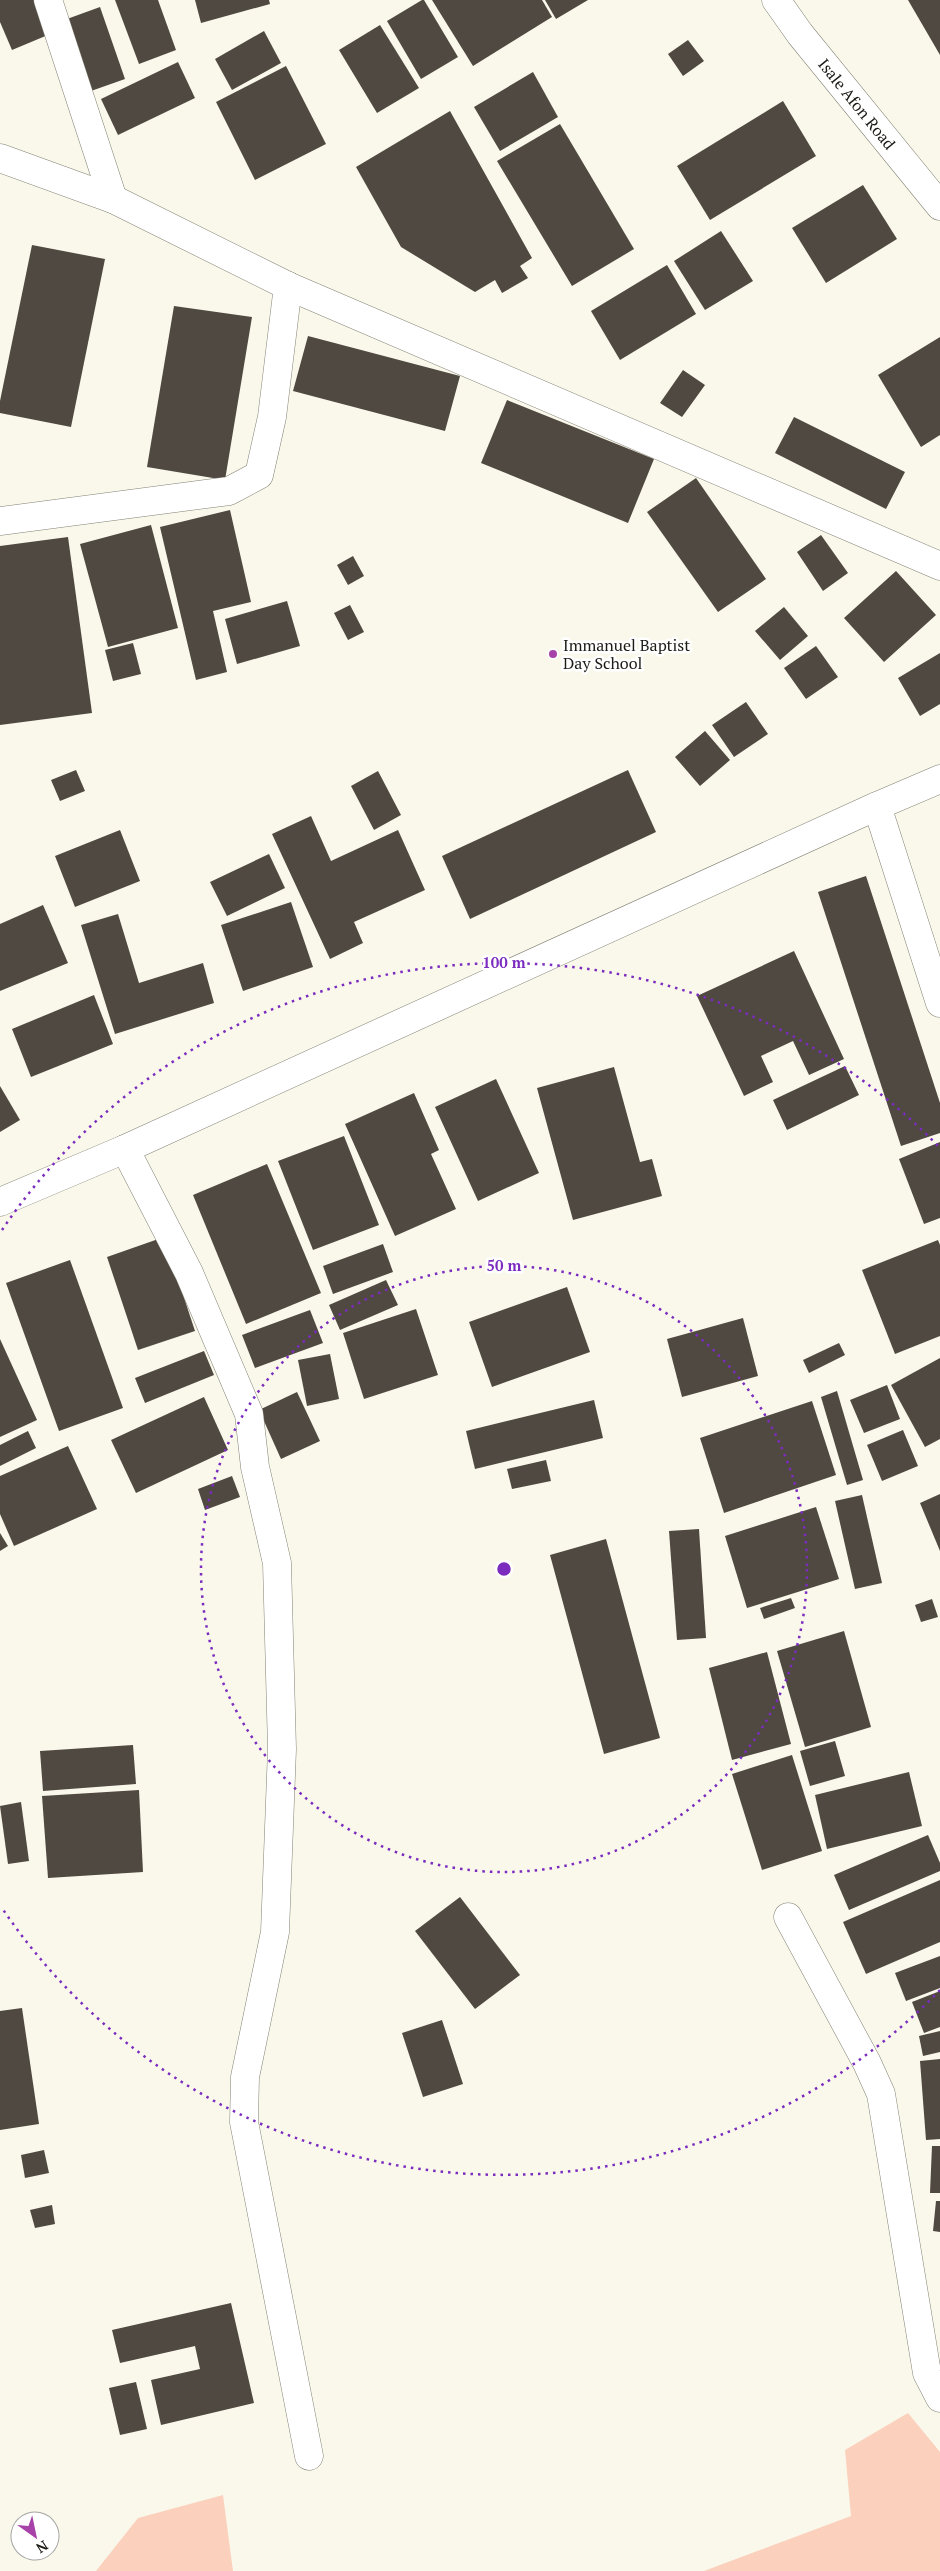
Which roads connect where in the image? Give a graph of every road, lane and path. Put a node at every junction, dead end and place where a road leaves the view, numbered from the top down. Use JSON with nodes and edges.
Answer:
{"nodes":[{"id":1,"x":48,"y":0,"type":"edge"},
{"id":2,"x":776,"y":0,"type":"edge"},
{"id":3,"x":0,"y":158,"type":"edge"},
{"id":4,"x":113,"y":199,"type":"junction"},
{"id":5,"x":940,"y":206,"type":"edge"},
{"id":6,"x":288,"y":286,"type":"junction"},
{"id":7,"x":0,"y":521,"type":"edge"},
{"id":8,"x":940,"y":566,"type":"edge"},
{"id":9,"x":940,"y":779,"type":"edge"},
{"id":10,"x":877,"y":806,"type":"junction"},
{"id":11,"x":940,"y":1003,"type":"edge"},
{"id":12,"x":125,"y":1149,"type":"junction"},
{"id":13,"x":0,"y":1202,"type":"edge"},
{"id":14,"x":788,"y":1917,"type":"dead end"},
{"id":15,"x":940,"y":2398,"type":"edge"},
{"id":16,"x":309,"y":2456,"type":"dead end"}],
"edges":[{"from":1,"to":4,"type":"street"},
{"from":2,"to":5,"type":"street","name":"Isale Afon Road"},
{"from":3,"to":4,"type":"street"},
{"from":4,"to":6,"type":"street"},
{"from":6,"to":7,"type":"street"},
{"from":6,"to":8,"type":"street"},
{"from":9,"to":10,"type":"street"},
{"from":10,"to":11,"type":"street"},
{"from":10,"to":12,"type":"street"},
{"from":12,"to":13,"type":"street"},
{"from":12,"to":16,"type":"street"},
{"from":14,"to":15,"type":"street"}]}
